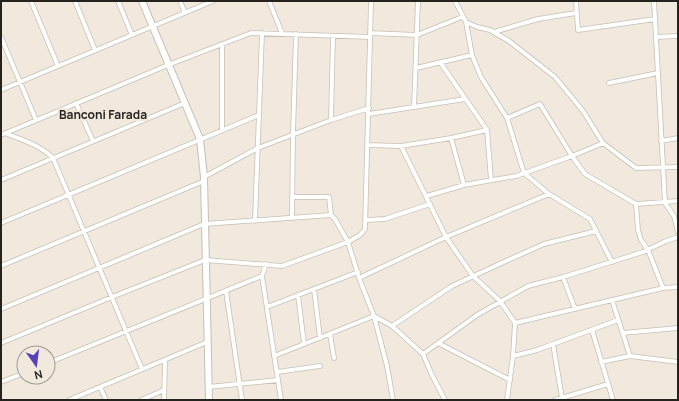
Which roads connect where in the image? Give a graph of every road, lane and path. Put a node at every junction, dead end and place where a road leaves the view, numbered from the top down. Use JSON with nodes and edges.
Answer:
{"nodes":[{"id":1,"x":31,"y":1,"type":"edge"},
{"id":2,"x":75,"y":1,"type":"edge"},
{"id":3,"x":118,"y":1,"type":"edge"},
{"id":4,"x":142,"y":1,"type":"edge"},
{"id":5,"x":180,"y":1,"type":"edge"},
{"id":6,"x":213,"y":1,"type":"edge"},
{"id":7,"x":269,"y":1,"type":"edge"},
{"id":8,"x":371,"y":1,"type":"edge"},
{"id":9,"x":418,"y":1,"type":"edge"},
{"id":10,"x":455,"y":1,"type":"edge"},
{"id":11,"x":576,"y":1,"type":"edge"},
{"id":12,"x":654,"y":1,"type":"edge"},
{"id":13,"x":185,"y":13,"type":"junction"},
{"id":14,"x":576,"y":13,"type":"junction"},
{"id":15,"x":462,"y":17,"type":"junction"},
{"id":16,"x":655,"y":19,"type":"junction"},
{"id":17,"x":466,"y":22,"type":"junction"},
{"id":18,"x":152,"y":26,"type":"junction"},
{"id":19,"x":262,"y":32,"type":"junction"},
{"id":20,"x":494,"y":32,"type":"junction"},
{"id":21,"x":282,"y":34,"type":"junction"},
{"id":22,"x":296,"y":34,"type":"junction"},
{"id":23,"x":132,"y":35,"type":"junction"},
{"id":24,"x":370,"y":35,"type":"junction"},
{"id":25,"x":417,"y":35,"type":"junction"},
{"id":26,"x":333,"y":36,"type":"junction"},
{"id":27,"x":678,"y":36,"type":"edge"},
{"id":28,"x":1,"y":37,"type":"edge"},
{"id":29,"x":656,"y":38,"type":"junction"},
{"id":30,"x":222,"y":44,"type":"junction"},
{"id":31,"x":96,"y":50,"type":"junction"},
{"id":32,"x":472,"y":55,"type":"junction"},
{"id":33,"x":440,"y":62,"type":"junction"},
{"id":34,"x":168,"y":65,"type":"junction"},
{"id":35,"x":58,"y":66,"type":"junction"},
{"id":36,"x":416,"y":68,"type":"junction"},
{"id":37,"x":658,"y":73,"type":"junction"},
{"id":38,"x":20,"y":82,"type":"junction"},
{"id":39,"x":609,"y":83,"type":"dead end"},
{"id":40,"x":1,"y":90,"type":"edge"},
{"id":41,"x":465,"y":98,"type":"junction"},
{"id":42,"x":76,"y":103,"type":"junction"},
{"id":43,"x":184,"y":103,"type":"junction"},
{"id":44,"x":414,"y":106,"type":"junction"},
{"id":45,"x":369,"y":108,"type":"junction"},
{"id":46,"x":369,"y":114,"type":"junction"},
{"id":47,"x":259,"y":115,"type":"junction"},
{"id":48,"x":507,"y":118,"type":"junction"},
{"id":49,"x":36,"y":120,"type":"junction"},
{"id":50,"x":331,"y":120,"type":"junction"},
{"id":51,"x":222,"y":130,"type":"junction"},
{"id":52,"x":487,"y":130,"type":"junction"},
{"id":53,"x":3,"y":134,"type":"edge"},
{"id":54,"x":292,"y":134,"type":"junction"},
{"id":55,"x":451,"y":138,"type":"junction"},
{"id":56,"x":678,"y":138,"type":"edge"},
{"id":57,"x":200,"y":140,"type":"junction"},
{"id":58,"x":93,"y":141,"type":"junction"},
{"id":59,"x":661,"y":141,"type":"junction"},
{"id":60,"x":603,"y":143,"type":"junction"},
{"id":61,"x":368,"y":145,"type":"junction"},
{"id":62,"x":400,"y":146,"type":"junction"},
{"id":63,"x":258,"y":148,"type":"junction"},
{"id":64,"x":572,"y":156,"type":"junction"},
{"id":65,"x":53,"y":158,"type":"junction"},
{"id":66,"x":678,"y":167,"type":"edge"},
{"id":67,"x":662,"y":168,"type":"junction"},
{"id":68,"x":524,"y":173,"type":"junction"},
{"id":69,"x":204,"y":179,"type":"junction"},
{"id":70,"x":1,"y":180,"type":"edge"},
{"id":71,"x":491,"y":180,"type":"junction"},
{"id":72,"x":464,"y":185,"type":"junction"},
{"id":73,"x":549,"y":194,"type":"junction"},
{"id":74,"x":68,"y":195,"type":"junction"},
{"id":75,"x":427,"y":196,"type":"junction"},
{"id":76,"x":292,"y":197,"type":"junction"},
{"id":77,"x":678,"y":201,"type":"edge"},
{"id":78,"x":665,"y":203,"type":"junction"},
{"id":79,"x":430,"y":204,"type":"junction"},
{"id":80,"x":636,"y":204,"type":"junction"},
{"id":81,"x":331,"y":215,"type":"junction"},
{"id":82,"x":292,"y":218,"type":"junction"},
{"id":83,"x":255,"y":220,"type":"junction"},
{"id":84,"x":366,"y":220,"type":"junction"},
{"id":85,"x":1,"y":223,"type":"edge"},
{"id":86,"x":204,"y":224,"type":"junction"},
{"id":87,"x":596,"y":230,"type":"junction"},
{"id":88,"x":84,"y":231,"type":"junction"},
{"id":89,"x":678,"y":232,"type":"edge"},
{"id":90,"x":446,"y":237,"type":"junction"},
{"id":91,"x":678,"y":237,"type":"edge"},
{"id":92,"x":348,"y":242,"type":"junction"},
{"id":93,"x":648,"y":250,"type":"junction"},
{"id":94,"x":205,"y":260,"type":"junction"},
{"id":95,"x":612,"y":262,"type":"junction"},
{"id":96,"x":266,"y":264,"type":"junction"},
{"id":97,"x":1,"y":266,"type":"edge"},
{"id":98,"x":99,"y":268,"type":"junction"},
{"id":99,"x":358,"y":272,"type":"junction"},
{"id":100,"x":262,"y":276,"type":"junction"},
{"id":101,"x":473,"y":276,"type":"junction"},
{"id":102,"x":563,"y":277,"type":"junction"},
{"id":103,"x":360,"y":278,"type":"junction"},
{"id":104,"x":678,"y":287,"type":"edge"},
{"id":105,"x":663,"y":288,"type":"junction"},
{"id":106,"x":314,"y":289,"type":"junction"},
{"id":107,"x":226,"y":291,"type":"junction"},
{"id":108,"x":298,"y":295,"type":"junction"},
{"id":109,"x":112,"y":296,"type":"junction"},
{"id":110,"x":206,"y":299,"type":"junction"},
{"id":111,"x":612,"y":300,"type":"junction"},
{"id":112,"x":500,"y":301,"type":"junction"},
{"id":113,"x":267,"y":307,"type":"junction"},
{"id":114,"x":1,"y":309,"type":"edge"},
{"id":115,"x":575,"y":309,"type":"junction"},
{"id":116,"x":374,"y":316,"type":"junction"},
{"id":117,"x":618,"y":320,"type":"junction"},
{"id":118,"x":515,"y":323,"type":"junction"},
{"id":119,"x":392,"y":326,"type":"junction"},
{"id":120,"x":678,"y":328,"type":"edge"},
{"id":121,"x":592,"y":330,"type":"junction"},
{"id":122,"x":126,"y":331,"type":"junction"},
{"id":123,"x":622,"y":333,"type":"junction"},
{"id":124,"x":330,"y":334,"type":"junction"},
{"id":125,"x":320,"y":338,"type":"junction"},
{"id":126,"x":207,"y":342,"type":"junction"},
{"id":127,"x":1,"y":343,"type":"edge"},
{"id":128,"x":438,"y":343,"type":"junction"},
{"id":129,"x":304,"y":344,"type":"junction"},
{"id":130,"x":553,"y":344,"type":"junction"},
{"id":131,"x":423,"y":354,"type":"junction"},
{"id":132,"x":274,"y":356,"type":"junction"},
{"id":133,"x":513,"y":356,"type":"junction"},
{"id":134,"x":630,"y":356,"type":"junction"},
{"id":135,"x":334,"y":358,"type":"dead end"},
{"id":136,"x":56,"y":360,"type":"edge"},
{"id":137,"x":164,"y":360,"type":"junction"},
{"id":138,"x":601,"y":362,"type":"junction"},
{"id":139,"x":678,"y":362,"type":"edge"},
{"id":140,"x":320,"y":366,"type":"dead end"},
{"id":141,"x":142,"y":369,"type":"junction"},
{"id":142,"x":277,"y":372,"type":"junction"},
{"id":143,"x":16,"y":376,"type":"edge"},
{"id":144,"x":278,"y":380,"type":"junction"},
{"id":145,"x":510,"y":380,"type":"junction"},
{"id":146,"x":1,"y":382,"type":"edge"},
{"id":147,"x":608,"y":384,"type":"junction"},
{"id":148,"x":239,"y":385,"type":"junction"},
{"id":149,"x":100,"y":387,"type":"junction"},
{"id":150,"x":208,"y":388,"type":"junction"},
{"id":151,"x":164,"y":390,"type":"junction"},
{"id":152,"x":562,"y":398,"type":"junction"},
{"id":153,"x":68,"y":400,"type":"edge"},
{"id":154,"x":106,"y":400,"type":"edge"},
{"id":155,"x":141,"y":400,"type":"edge"},
{"id":156,"x":164,"y":400,"type":"edge"},
{"id":157,"x":209,"y":400,"type":"edge"},
{"id":158,"x":242,"y":400,"type":"edge"},
{"id":159,"x":281,"y":400,"type":"edge"},
{"id":160,"x":393,"y":400,"type":"edge"},
{"id":161,"x":444,"y":400,"type":"edge"},
{"id":162,"x":507,"y":400,"type":"edge"},
{"id":163,"x":556,"y":400,"type":"edge"},
{"id":164,"x":613,"y":400,"type":"edge"}],
"edges":[{"from":1,"to":35,"type":"street"},
{"from":2,"to":31,"type":"street"},
{"from":3,"to":23,"type":"street"},
{"from":4,"to":18,"type":"main road"},
{"from":5,"to":13,"type":"street"},
{"from":6,"to":13,"type":"street"},
{"from":7,"to":21,"type":"street"},
{"from":8,"to":24,"type":"street"},
{"from":9,"to":25,"type":"street"},
{"from":10,"to":15,"type":"street"},
{"from":11,"to":14,"type":"street"},
{"from":12,"to":16,"type":"street"},
{"from":13,"to":18,"type":"street"},
{"from":14,"to":16,"type":"street"},
{"from":14,"to":20,"type":"street"},
{"from":15,"to":17,"type":"street"},
{"from":15,"to":25,"type":"street"},
{"from":16,"to":29,"type":"street"},
{"from":17,"to":20,"type":"street"},
{"from":17,"to":32,"type":"street"},
{"from":18,"to":23,"type":"street"},
{"from":18,"to":34,"type":"main road"},
{"from":19,"to":21,"type":"street"},
{"from":19,"to":30,"type":"street"},
{"from":19,"to":47,"type":"street"},
{"from":20,"to":60,"type":"street"},
{"from":21,"to":22,"type":"street"},
{"from":22,"to":26,"type":"street"},
{"from":22,"to":54,"type":"street"},
{"from":23,"to":31,"type":"street"},
{"from":24,"to":25,"type":"street"},
{"from":24,"to":26,"type":"street"},
{"from":24,"to":45,"type":"street"},
{"from":25,"to":36,"type":"street"},
{"from":26,"to":50,"type":"street"},
{"from":27,"to":29,"type":"street"},
{"from":28,"to":38,"type":"street"},
{"from":29,"to":37,"type":"street"},
{"from":30,"to":34,"type":"street"},
{"from":30,"to":51,"type":"street"},
{"from":31,"to":35,"type":"street"},
{"from":32,"to":33,"type":"street"},
{"from":32,"to":48,"type":"street"},
{"from":33,"to":36,"type":"street"},
{"from":33,"to":41,"type":"street"},
{"from":34,"to":42,"type":"street"},
{"from":34,"to":43,"type":"main road"},
{"from":35,"to":38,"type":"street"},
{"from":36,"to":44,"type":"street"},
{"from":37,"to":39,"type":"street"},
{"from":37,"to":59,"type":"street"},
{"from":38,"to":40,"type":"street"},
{"from":38,"to":49,"type":"street"},
{"from":41,"to":44,"type":"street"},
{"from":41,"to":52,"type":"street"},
{"from":42,"to":49,"type":"street"},
{"from":42,"to":58,"type":"street"},
{"from":43,"to":57,"type":"main road"},
{"from":43,"to":58,"type":"street"},
{"from":44,"to":46,"type":"street"},
{"from":45,"to":46,"type":"street"},
{"from":45,"to":50,"type":"street"},
{"from":46,"to":61,"type":"street"},
{"from":47,"to":51,"type":"street"},
{"from":47,"to":63,"type":"street"},
{"from":48,"to":64,"type":"street"},
{"from":48,"to":68,"type":"street"},
{"from":49,"to":53,"type":"street"},
{"from":50,"to":54,"type":"street"},
{"from":51,"to":57,"type":"street"},
{"from":52,"to":55,"type":"street"},
{"from":52,"to":71,"type":"street"},
{"from":53,"to":65,"type":"street"},
{"from":54,"to":63,"type":"street"},
{"from":54,"to":76,"type":"street"},
{"from":55,"to":62,"type":"street"},
{"from":55,"to":72,"type":"street"},
{"from":56,"to":59,"type":"street"},
{"from":57,"to":69,"type":"main road"},
{"from":57,"to":74,"type":"street"},
{"from":58,"to":65,"type":"street"},
{"from":59,"to":67,"type":"street"},
{"from":60,"to":64,"type":"street"},
{"from":60,"to":67,"type":"street"},
{"from":61,"to":62,"type":"street"},
{"from":61,"to":84,"type":"street"},
{"from":62,"to":75,"type":"street"},
{"from":63,"to":69,"type":"street"},
{"from":63,"to":83,"type":"street"},
{"from":64,"to":68,"type":"street"},
{"from":64,"to":80,"type":"street"},
{"from":65,"to":70,"type":"street"},
{"from":65,"to":74,"type":"street"},
{"from":66,"to":67,"type":"street"},
{"from":67,"to":78,"type":"street"},
{"from":68,"to":71,"type":"street"},
{"from":68,"to":73,"type":"street"},
{"from":69,"to":86,"type":"main road"},
{"from":69,"to":88,"type":"street"},
{"from":71,"to":72,"type":"street"},
{"from":72,"to":75,"type":"street"},
{"from":73,"to":87,"type":"street"},
{"from":73,"to":90,"type":"street"},
{"from":74,"to":85,"type":"street"},
{"from":74,"to":88,"type":"street"},
{"from":75,"to":79,"type":"street"},
{"from":76,"to":81,"type":"street"},
{"from":76,"to":82,"type":"street"},
{"from":77,"to":78,"type":"street"},
{"from":78,"to":80,"type":"street"},
{"from":78,"to":89,"type":"street"},
{"from":79,"to":84,"type":"street"},
{"from":79,"to":90,"type":"street"},
{"from":80,"to":93,"type":"street"},
{"from":81,"to":82,"type":"street"},
{"from":81,"to":92,"type":"street"},
{"from":82,"to":83,"type":"street"},
{"from":83,"to":86,"type":"street"},
{"from":84,"to":92,"type":"street"},
{"from":86,"to":94,"type":"main road"},
{"from":86,"to":98,"type":"street"},
{"from":87,"to":95,"type":"street"},
{"from":87,"to":101,"type":"street"},
{"from":88,"to":97,"type":"street"},
{"from":88,"to":98,"type":"street"},
{"from":90,"to":101,"type":"street"},
{"from":90,"to":103,"type":"street"},
{"from":91,"to":93,"type":"street"},
{"from":92,"to":96,"type":"street"},
{"from":92,"to":99,"type":"street"},
{"from":93,"to":95,"type":"street"},
{"from":93,"to":105,"type":"street"},
{"from":94,"to":96,"type":"street"},
{"from":94,"to":109,"type":"street"},
{"from":94,"to":110,"type":"main road"},
{"from":95,"to":102,"type":"street"},
{"from":96,"to":100,"type":"street"},
{"from":98,"to":109,"type":"street"},
{"from":98,"to":114,"type":"street"},
{"from":99,"to":103,"type":"street"},
{"from":99,"to":106,"type":"street"},
{"from":100,"to":107,"type":"street"},
{"from":100,"to":113,"type":"street"},
{"from":101,"to":112,"type":"street"},
{"from":101,"to":119,"type":"street"},
{"from":102,"to":112,"type":"street"},
{"from":102,"to":115,"type":"street"},
{"from":103,"to":116,"type":"street"},
{"from":104,"to":105,"type":"street"},
{"from":105,"to":111,"type":"street"},
{"from":106,"to":108,"type":"street"},
{"from":106,"to":125,"type":"street"},
{"from":107,"to":110,"type":"street"},
{"from":107,"to":148,"type":"street"},
{"from":108,"to":113,"type":"street"},
{"from":108,"to":129,"type":"street"},
{"from":109,"to":122,"type":"street"},
{"from":109,"to":127,"type":"street"},
{"from":110,"to":122,"type":"street"},
{"from":110,"to":126,"type":"main road"},
{"from":111,"to":115,"type":"street"},
{"from":111,"to":117,"type":"street"},
{"from":112,"to":118,"type":"street"},
{"from":112,"to":128,"type":"street"},
{"from":113,"to":132,"type":"street"},
{"from":115,"to":118,"type":"street"},
{"from":116,"to":119,"type":"street"},
{"from":116,"to":124,"type":"street"},
{"from":116,"to":160,"type":"street"},
{"from":117,"to":121,"type":"street"},
{"from":117,"to":123,"type":"street"},
{"from":118,"to":133,"type":"street"},
{"from":119,"to":131,"type":"street"},
{"from":120,"to":123,"type":"street"},
{"from":121,"to":130,"type":"street"},
{"from":121,"to":138,"type":"street"},
{"from":122,"to":136,"type":"street"},
{"from":122,"to":141,"type":"street"},
{"from":123,"to":134,"type":"street"},
{"from":124,"to":125,"type":"street"},
{"from":124,"to":135,"type":"street"},
{"from":125,"to":129,"type":"street"},
{"from":126,"to":137,"type":"street"},
{"from":126,"to":150,"type":"main road"},
{"from":128,"to":131,"type":"street"},
{"from":128,"to":145,"type":"street"},
{"from":129,"to":132,"type":"street"},
{"from":130,"to":133,"type":"street"},
{"from":130,"to":152,"type":"street"},
{"from":131,"to":161,"type":"street"},
{"from":132,"to":142,"type":"street"},
{"from":133,"to":145,"type":"street"},
{"from":134,"to":138,"type":"street"},
{"from":134,"to":139,"type":"street"},
{"from":137,"to":141,"type":"street"},
{"from":137,"to":151,"type":"street"},
{"from":138,"to":147,"type":"street"},
{"from":140,"to":142,"type":"street"},
{"from":141,"to":149,"type":"street"},
{"from":142,"to":144,"type":"street"},
{"from":143,"to":146,"type":"street"},
{"from":144,"to":148,"type":"street"},
{"from":144,"to":159,"type":"street"},
{"from":145,"to":162,"type":"street"},
{"from":147,"to":152,"type":"street"},
{"from":147,"to":164,"type":"street"},
{"from":148,"to":150,"type":"street"},
{"from":148,"to":158,"type":"street"},
{"from":149,"to":153,"type":"street"},
{"from":149,"to":154,"type":"street"},
{"from":150,"to":157,"type":"main road"},
{"from":151,"to":155,"type":"street"},
{"from":151,"to":156,"type":"street"},
{"from":152,"to":163,"type":"street"}]}
